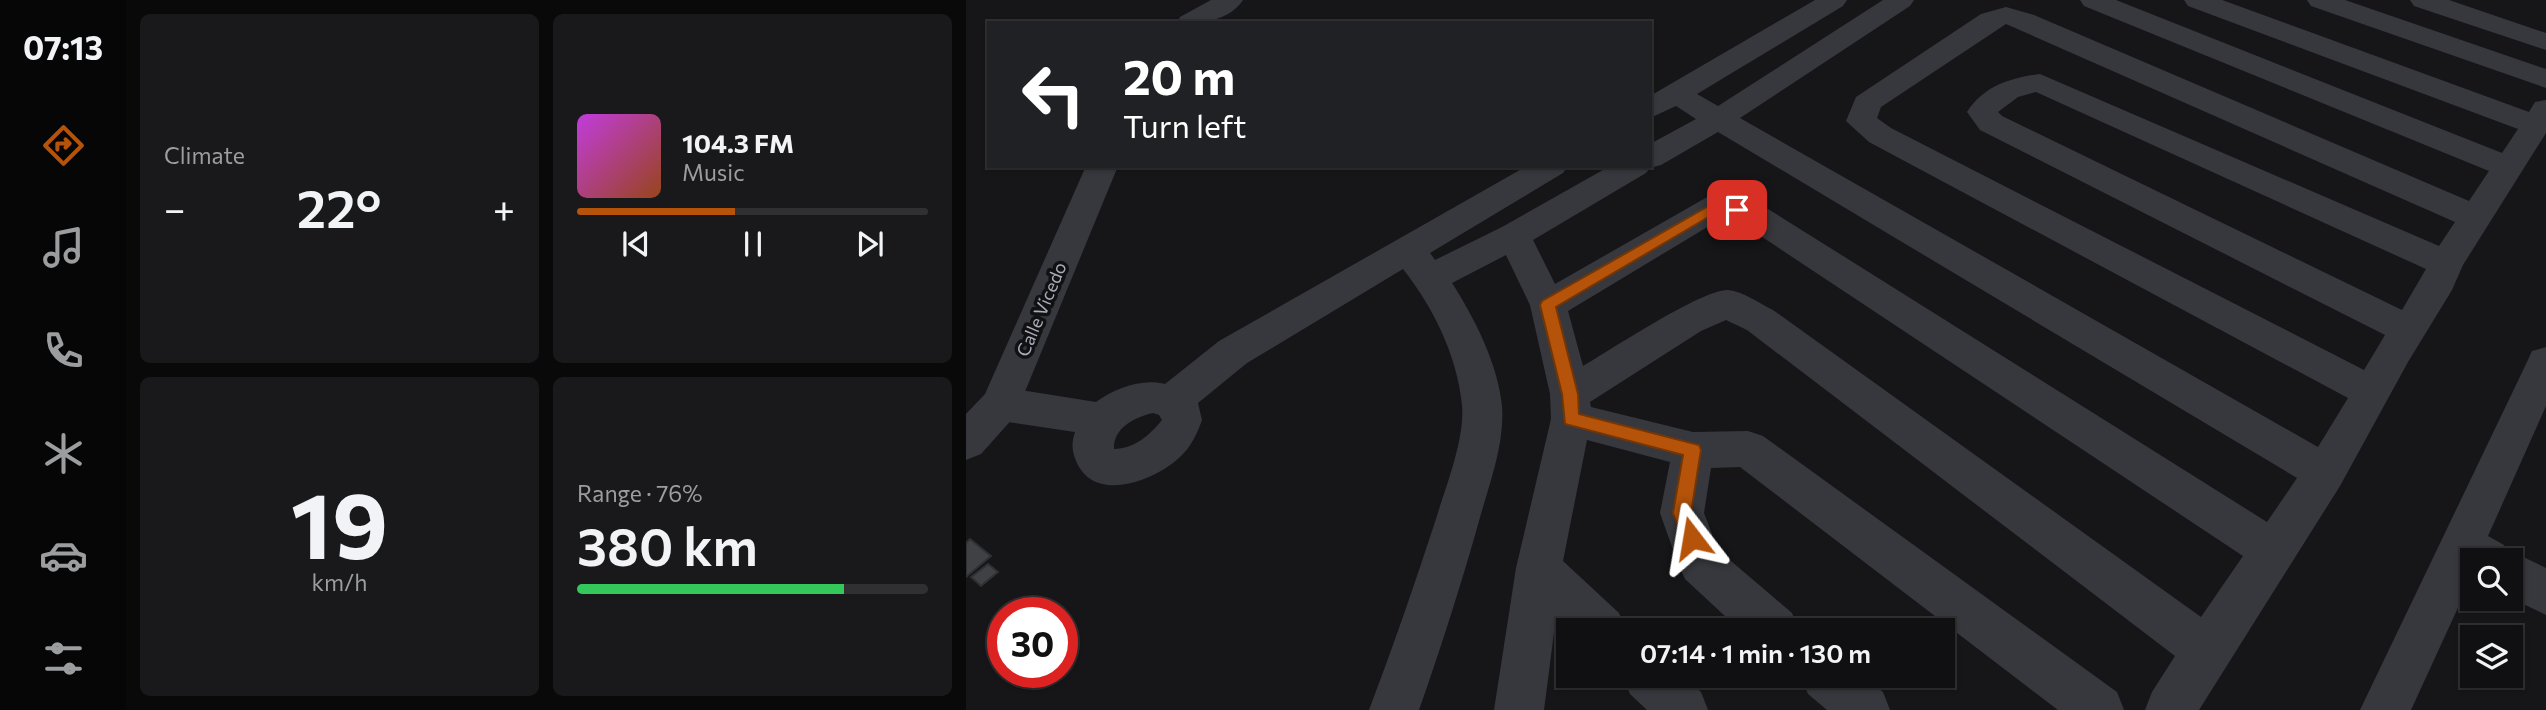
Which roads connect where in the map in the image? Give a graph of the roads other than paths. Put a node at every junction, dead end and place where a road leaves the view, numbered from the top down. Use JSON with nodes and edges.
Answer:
{"nodes":[{"id":1,"x":1230,"y":0,"type":"edge"},
{"id":2,"x":1834,"y":0,"type":"edge"},
{"id":3,"x":1902,"y":0,"type":"edge"},
{"id":4,"x":2093,"y":0,"type":"edge"},
{"id":5,"x":2197,"y":0,"type":"edge"},
{"id":6,"x":2320,"y":0,"type":"edge"},
{"id":7,"x":2423,"y":0,"type":"edge"},
{"id":8,"x":1193,"y":21,"type":"edge"},
{"id":9,"x":2546,"y":42,"type":"edge"},
{"id":10,"x":2546,"y":79,"type":"edge"},
{"id":11,"x":1663,"y":101,"type":"edge"},
{"id":12,"x":2542,"y":117,"type":"edge"},
{"id":13,"x":1718,"y":119,"type":"junction"},
{"id":14,"x":1652,"y":157,"type":"edge"},
{"id":15,"x":2508,"y":167,"type":"junction"},
{"id":16,"x":1101,"y":168,"type":"edge"},
{"id":17,"x":1549,"y":168,"type":"edge"},
{"id":18,"x":1632,"y":168,"type":"edge"},
{"id":19,"x":2475,"y":217,"type":"junction"},
{"id":20,"x":1514,"y":236,"type":"junction"},
{"id":21,"x":2446,"y":264,"type":"junction"},
{"id":22,"x":1419,"y":265,"type":"junction"},
{"id":23,"x":1548,"y":305,"type":"junction"},
{"id":24,"x":2409,"y":330,"type":"junction"},
{"id":25,"x":2546,"y":362,"type":"edge"},
{"id":26,"x":2373,"y":393,"type":"junction"},
{"id":27,"x":1171,"y":402,"type":"junction"},
{"id":28,"x":1001,"y":404,"type":"junction"},
{"id":29,"x":1571,"y":406,"type":"junction"},
{"id":30,"x":1104,"y":420,"type":"junction"},
{"id":31,"x":966,"y":442,"type":"edge"},
{"id":32,"x":1693,"y":450,"type":"junction"},
{"id":33,"x":2325,"y":473,"type":"junction"},
{"id":34,"x":2476,"y":548,"type":"edge"},
{"id":35,"x":2272,"y":550,"type":"junction"},
{"id":36,"x":1539,"y":568,"type":"junction"},
{"id":37,"x":2460,"y":577,"type":"edge"},
{"id":38,"x":2523,"y":580,"type":"edge"},
{"id":39,"x":2546,"y":593,"type":"edge"},
{"id":40,"x":1590,"y":618,"type":"edge"},
{"id":41,"x":1762,"y":618,"type":"edge"},
{"id":42,"x":2206,"y":650,"type":"junction"},
{"id":43,"x":1660,"y":688,"type":"edge"},
{"id":44,"x":1840,"y":688,"type":"edge"},
{"id":45,"x":1394,"y":710,"type":"edge"},
{"id":46,"x":1519,"y":710,"type":"edge"},
{"id":47,"x":1683,"y":710,"type":"edge"},
{"id":48,"x":1865,"y":710,"type":"edge"},
{"id":49,"x":2099,"y":710,"type":"edge"},
{"id":50,"x":2170,"y":710,"type":"edge"},
{"id":51,"x":2385,"y":710,"type":"edge"}],
"edges":[{"from":1,"to":8,"type":"street"},
{"from":2,"to":11,"type":"street"},
{"from":3,"to":13,"type":"street"},
{"from":4,"to":15,"type":"street"},
{"from":5,"to":12,"type":"street"},
{"from":6,"to":10,"type":"street"},
{"from":7,"to":9,"type":"street"},
{"from":11,"to":13,"type":"street"},
{"from":12,"to":15,"type":"street"},
{"from":13,"to":14,"type":"street"},
{"from":13,"to":33,"type":"street"},
{"from":15,"to":19,"type":"street"},
{"from":16,"to":28,"type":"street","name":"Calle Vicedo"},
{"from":17,"to":22,"type":"street"},
{"from":18,"to":20,"type":"street"},
{"from":19,"to":21,"type":"street"},
{"from":19,"to":26,"type":"street"},
{"from":20,"to":22,"type":"street"},
{"from":20,"to":23,"type":"street"},
{"from":21,"to":24,"type":"street"},
{"from":21,"to":24,"type":"street"},
{"from":22,"to":27,"type":"street"},
{"from":22,"to":45,"type":"street"},
{"from":23,"to":29,"type":"street"},
{"from":23,"to":35,"type":"street"},
{"from":24,"to":26,"type":"street"},
{"from":25,"to":34,"type":"street"},
{"from":26,"to":33,"type":"street"},
{"from":27,"to":30,"type":"street"},
{"from":27,"to":30,"type":"street"},
{"from":28,"to":30,"type":"street"},
{"from":28,"to":31,"type":"street","name":"Calle Vicedo"},
{"from":29,"to":32,"type":"street"},
{"from":29,"to":36,"type":"street"},
{"from":29,"to":42,"type":"street"},
{"from":32,"to":41,"type":"street"},
{"from":32,"to":49,"type":"street"},
{"from":33,"to":35,"type":"street"},
{"from":35,"to":42,"type":"street"},
{"from":36,"to":40,"type":"street"},
{"from":36,"to":46,"type":"street"},
{"from":37,"to":51,"type":"street"},
{"from":38,"to":39,"type":"street"},
{"from":42,"to":50,"type":"street"},
{"from":43,"to":47,"type":"street"},
{"from":44,"to":48,"type":"street"}]}
